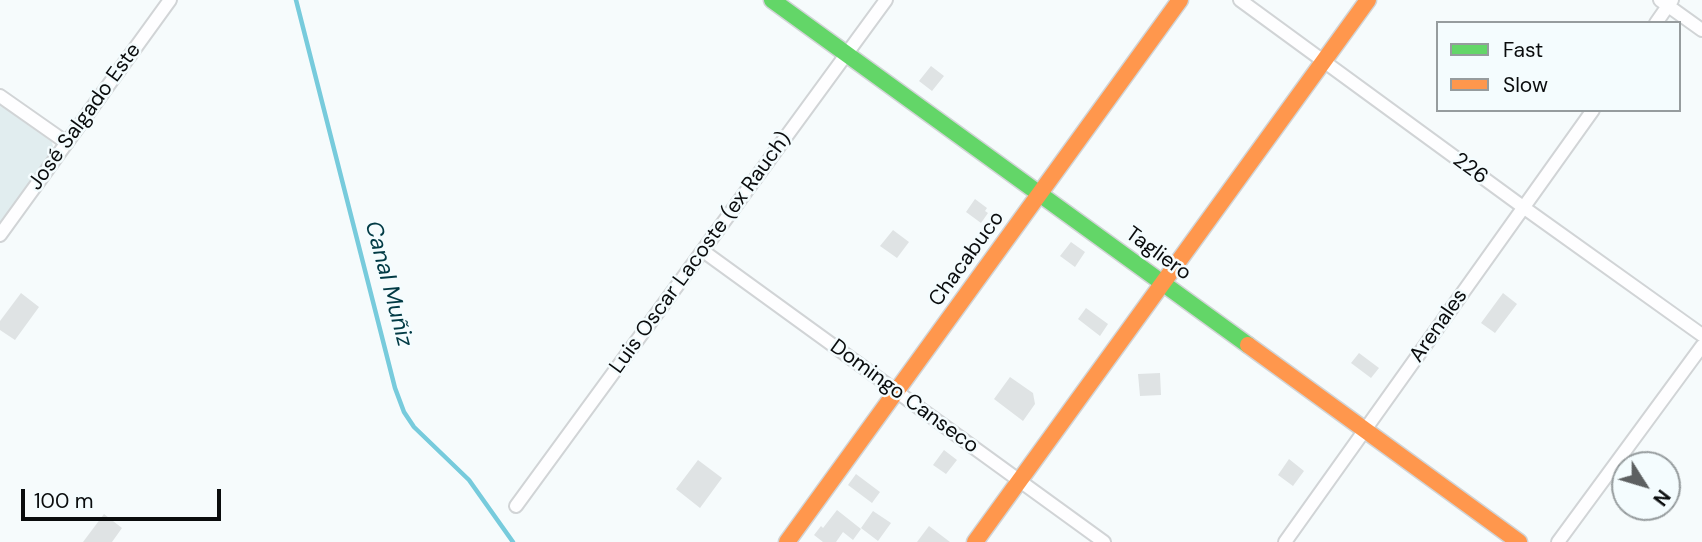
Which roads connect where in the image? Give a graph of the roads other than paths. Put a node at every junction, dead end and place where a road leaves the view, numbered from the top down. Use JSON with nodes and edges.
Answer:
{"nodes":[{"id":1,"x":170,"y":0,"type":"edge"},
{"id":2,"x":772,"y":0,"type":"edge"},
{"id":3,"x":886,"y":0,"type":"edge"},
{"id":4,"x":1180,"y":0,"type":"edge"},
{"id":5,"x":1240,"y":0,"type":"edge"},
{"id":6,"x":1368,"y":0,"type":"edge"},
{"id":7,"x":1666,"y":2,"type":"edge"},
{"id":8,"x":1657,"y":21,"type":"edge"},
{"id":9,"x":1702,"y":30,"type":"edge"},
{"id":10,"x":847,"y":54,"type":"junction"},
{"id":11,"x":1324,"y":60,"type":"junction"},
{"id":12,"x":0,"y":96,"type":"edge"},
{"id":13,"x":1592,"y":112,"type":"edge"},
{"id":14,"x":66,"y":143,"type":"junction"},
{"id":15,"x":1040,"y":193,"type":"junction"},
{"id":16,"x":1523,"y":208,"type":"junction"},
{"id":17,"x":0,"y":234,"type":"edge"},
{"id":18,"x":703,"y":251,"type":"junction"},
{"id":19,"x":1161,"y":282,"type":"junction"},
{"id":20,"x":1702,"y":335,"type":"edge"},
{"id":21,"x":1702,"y":346,"type":"edge"},
{"id":22,"x":897,"y":391,"type":"junction"},
{"id":23,"x":1365,"y":430,"type":"junction"},
{"id":24,"x":1019,"y":480,"type":"junction"},
{"id":25,"x":516,"y":506,"type":"dead end"},
{"id":26,"x":787,"y":542,"type":"edge"},
{"id":27,"x":975,"y":542,"type":"edge"},
{"id":28,"x":1104,"y":542,"type":"edge"},
{"id":29,"x":1285,"y":542,"type":"edge"},
{"id":30,"x":1519,"y":542,"type":"edge"},
{"id":31,"x":1558,"y":542,"type":"edge"}],
"edges":[{"from":1,"to":14,"type":"street","name":"José Salgado Este"},
{"from":2,"to":10,"type":"street","name":"Tagliero"},
{"from":3,"to":10,"type":"street","name":"Luis Oscar Lacoste (ex Rauch)"},
{"from":4,"to":15,"type":"street","name":"Chacabuco"},
{"from":5,"to":11,"type":"street","name":"226"},
{"from":6,"to":11,"type":"street"},
{"from":7,"to":8,"type":"street"},
{"from":7,"to":9,"type":"street"},
{"from":10,"to":15,"type":"street","name":"Tagliero"},
{"from":10,"to":18,"type":"street","name":"Luis Oscar Lacoste (ex Rauch)"},
{"from":11,"to":16,"type":"street","name":"226"},
{"from":11,"to":19,"type":"street"},
{"from":12,"to":14,"type":"street"},
{"from":13,"to":16,"type":"street","name":"Arenales"},
{"from":14,"to":17,"type":"street","name":"José Salgado Este"},
{"from":15,"to":19,"type":"street","name":"Tagliero"},
{"from":15,"to":22,"type":"street","name":"Chacabuco"},
{"from":16,"to":20,"type":"street","name":"226"},
{"from":16,"to":23,"type":"street","name":"Arenales"},
{"from":18,"to":22,"type":"street","name":"Domingo Canseco"},
{"from":18,"to":25,"type":"street","name":"Luis Oscar Lacoste (ex Rauch)"},
{"from":19,"to":23,"type":"street","name":"Tagliero"},
{"from":19,"to":24,"type":"street"},
{"from":21,"to":31,"type":"street"},
{"from":22,"to":24,"type":"street","name":"Domingo Canseco"},
{"from":22,"to":26,"type":"street","name":"Chacabuco"},
{"from":23,"to":29,"type":"street","name":"Arenales"},
{"from":23,"to":30,"type":"street","name":"Tagliero"},
{"from":24,"to":27,"type":"street"},
{"from":24,"to":28,"type":"street","name":"Domingo Canseco"}]}
